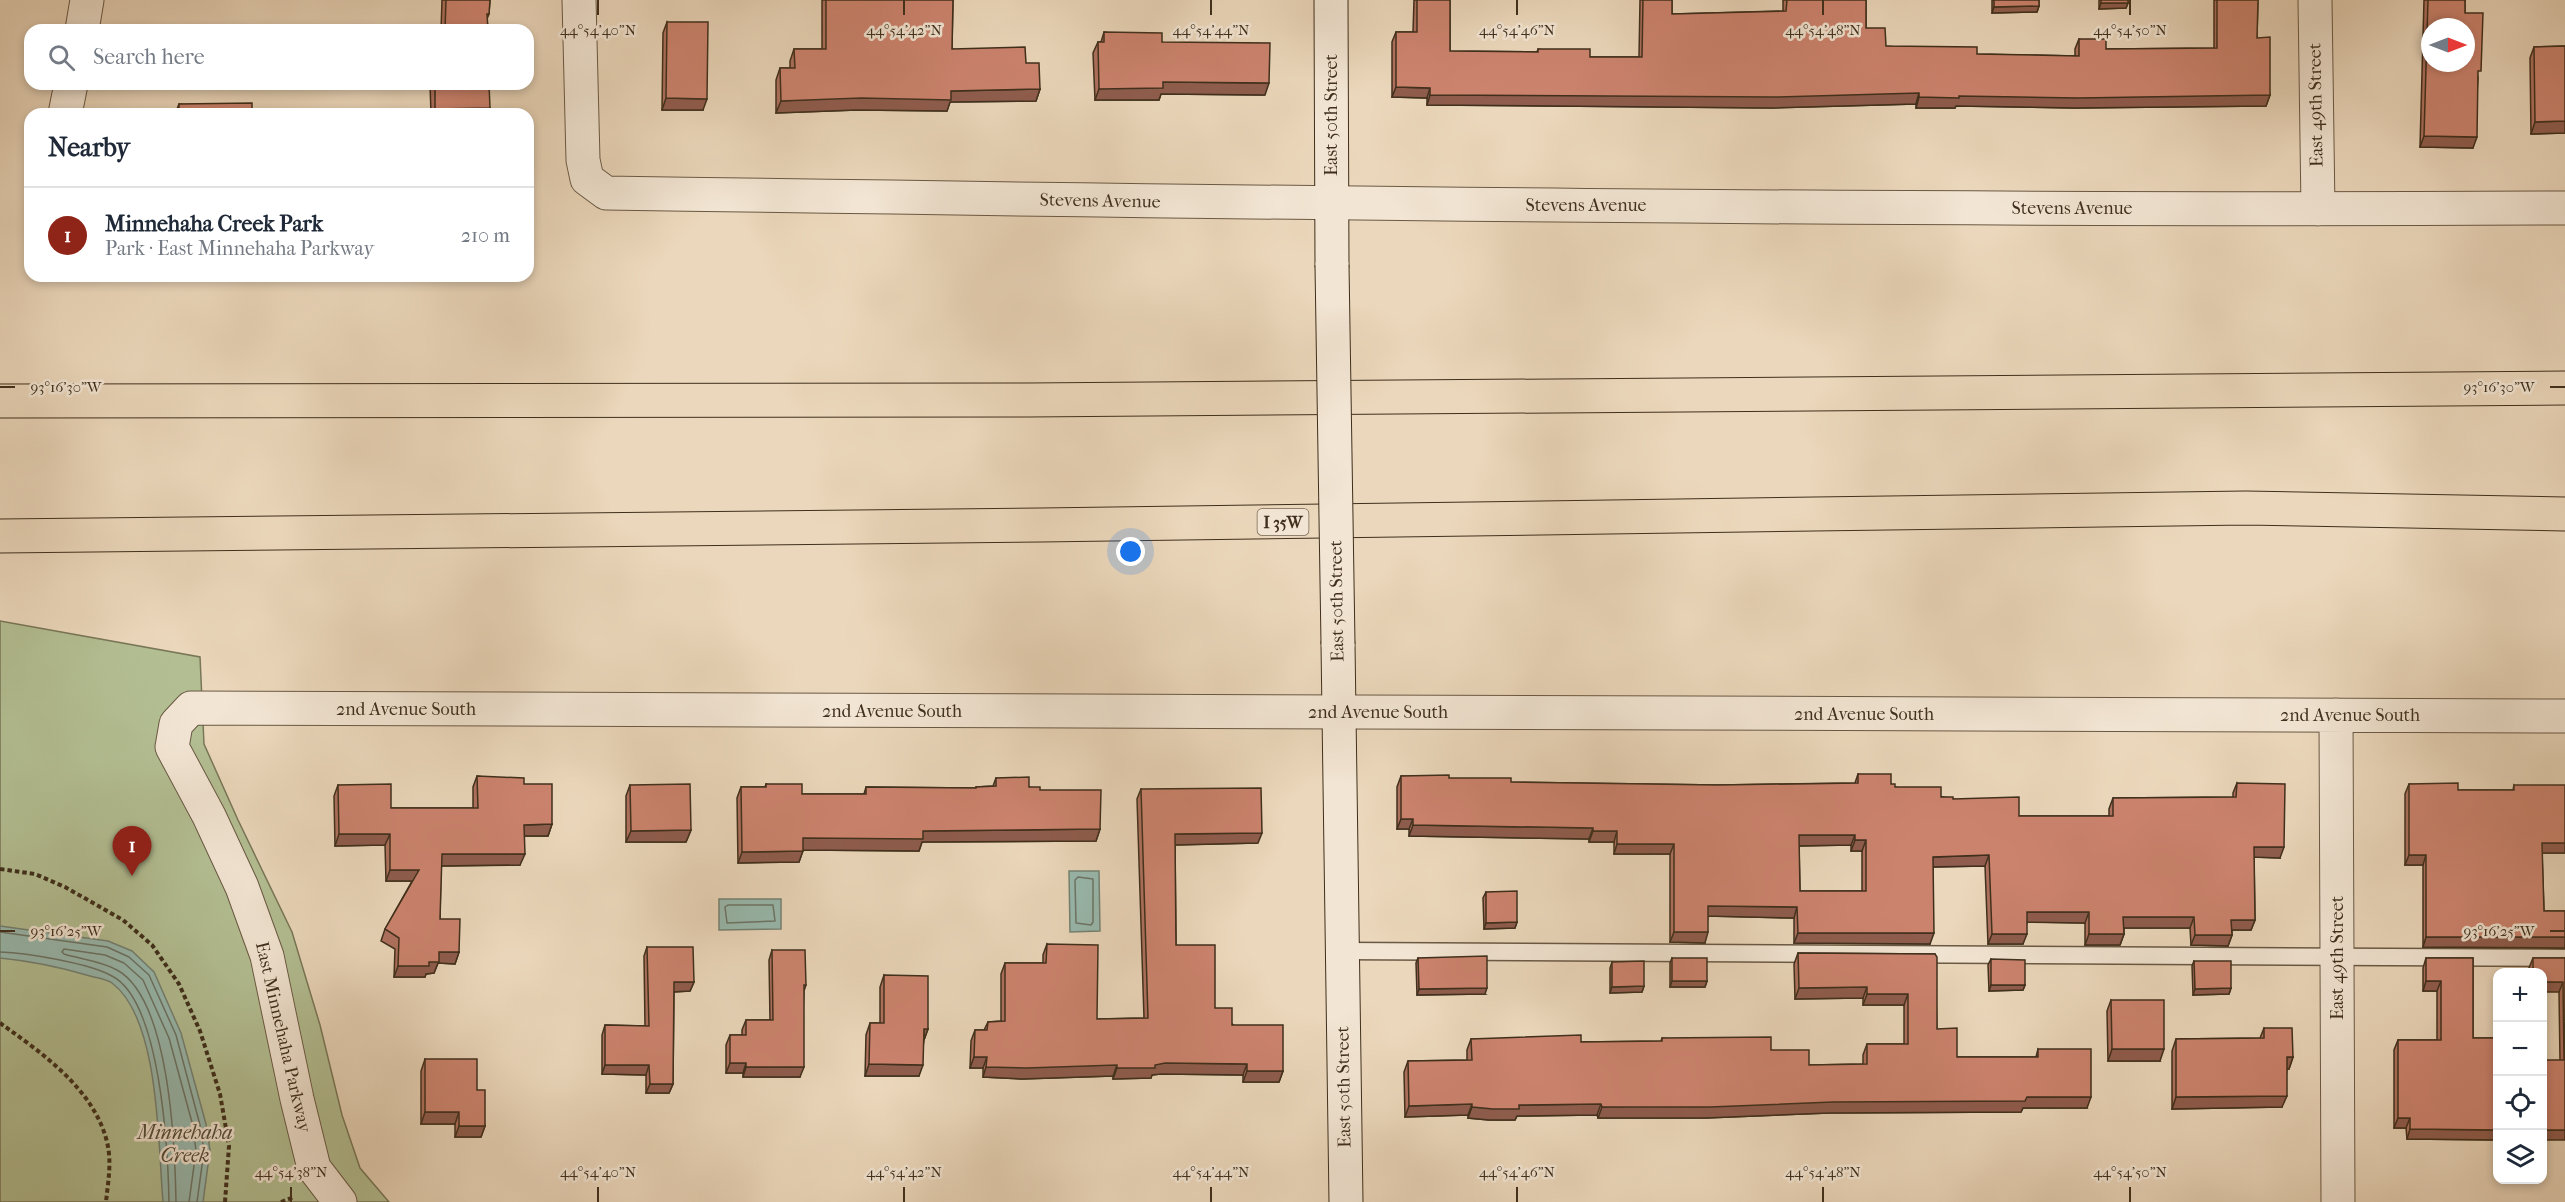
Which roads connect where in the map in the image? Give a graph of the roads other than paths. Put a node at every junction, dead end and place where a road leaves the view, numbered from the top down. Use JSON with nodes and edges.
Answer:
{"nodes":[{"id":1,"x":87,"y":0,"type":"edge"},
{"id":2,"x":579,"y":0,"type":"edge"},
{"id":3,"x":1331,"y":0,"type":"edge"},
{"id":4,"x":2315,"y":0,"type":"edge"},
{"id":5,"x":82,"y":24,"type":"edge"},
{"id":6,"x":70,"y":90,"type":"edge"},
{"id":7,"x":66,"y":108,"type":"edge"},
{"id":8,"x":1332,"y":204,"type":"junction"},
{"id":9,"x":2565,"y":208,"type":"edge"},
{"id":10,"x":2318,"y":209,"type":"junction"},
{"id":11,"x":2565,"y":388,"type":"edge"},
{"id":12,"x":0,"y":401,"type":"edge"},
{"id":13,"x":2565,"y":514,"type":"edge"},
{"id":14,"x":0,"y":536,"type":"edge"},
{"id":15,"x":191,"y":708,"type":"joint"},
{"id":16,"x":1339,"y":712,"type":"junction"},
{"id":17,"x":2336,"y":715,"type":"junction"},
{"id":18,"x":2565,"y":717,"type":"edge"},
{"id":19,"x":1342,"y":951,"type":"junction"},
{"id":20,"x":2337,"y":955,"type":"junction"},
{"id":21,"x":2565,"y":958,"type":"edge"},
{"id":22,"x":340,"y":1202,"type":"edge"},
{"id":23,"x":1346,"y":1202,"type":"edge"},
{"id":24,"x":2338,"y":1202,"type":"edge"}],
"edges":[{"from":1,"to":5,"type":"street"},
{"from":2,"to":8,"type":"street","name":"Stevens Avenue"},
{"from":3,"to":8,"type":"street","name":"East 50th Street"},
{"from":4,"to":10,"type":"street","name":"East 49th Street"},
{"from":6,"to":7,"type":"street"},
{"from":8,"to":10,"type":"street","name":"Stevens Avenue"},
{"from":8,"to":16,"type":"street","name":"East 50th Street","bridge":true},
{"from":9,"to":10,"type":"street","name":"Stevens Avenue"},
{"from":11,"to":12,"type":"highway"},
{"from":13,"to":14,"type":"highway","number":"I 35W"},
{"from":15,"to":16,"type":"street","name":"2nd Avenue South"},
{"from":15,"to":22,"type":"street","name":"East Minnehaha Parkway"},
{"from":16,"to":17,"type":"street","name":"2nd Avenue South"},
{"from":16,"to":19,"type":"street","name":"East 50th Street"},
{"from":17,"to":18,"type":"street","name":"2nd Avenue South"},
{"from":17,"to":20,"type":"street","name":"East 49th Street"},
{"from":19,"to":20,"type":"lane"},
{"from":19,"to":23,"type":"street","name":"East 50th Street"},
{"from":20,"to":21,"type":"lane"},
{"from":20,"to":24,"type":"street","name":"East 49th Street"}]}
